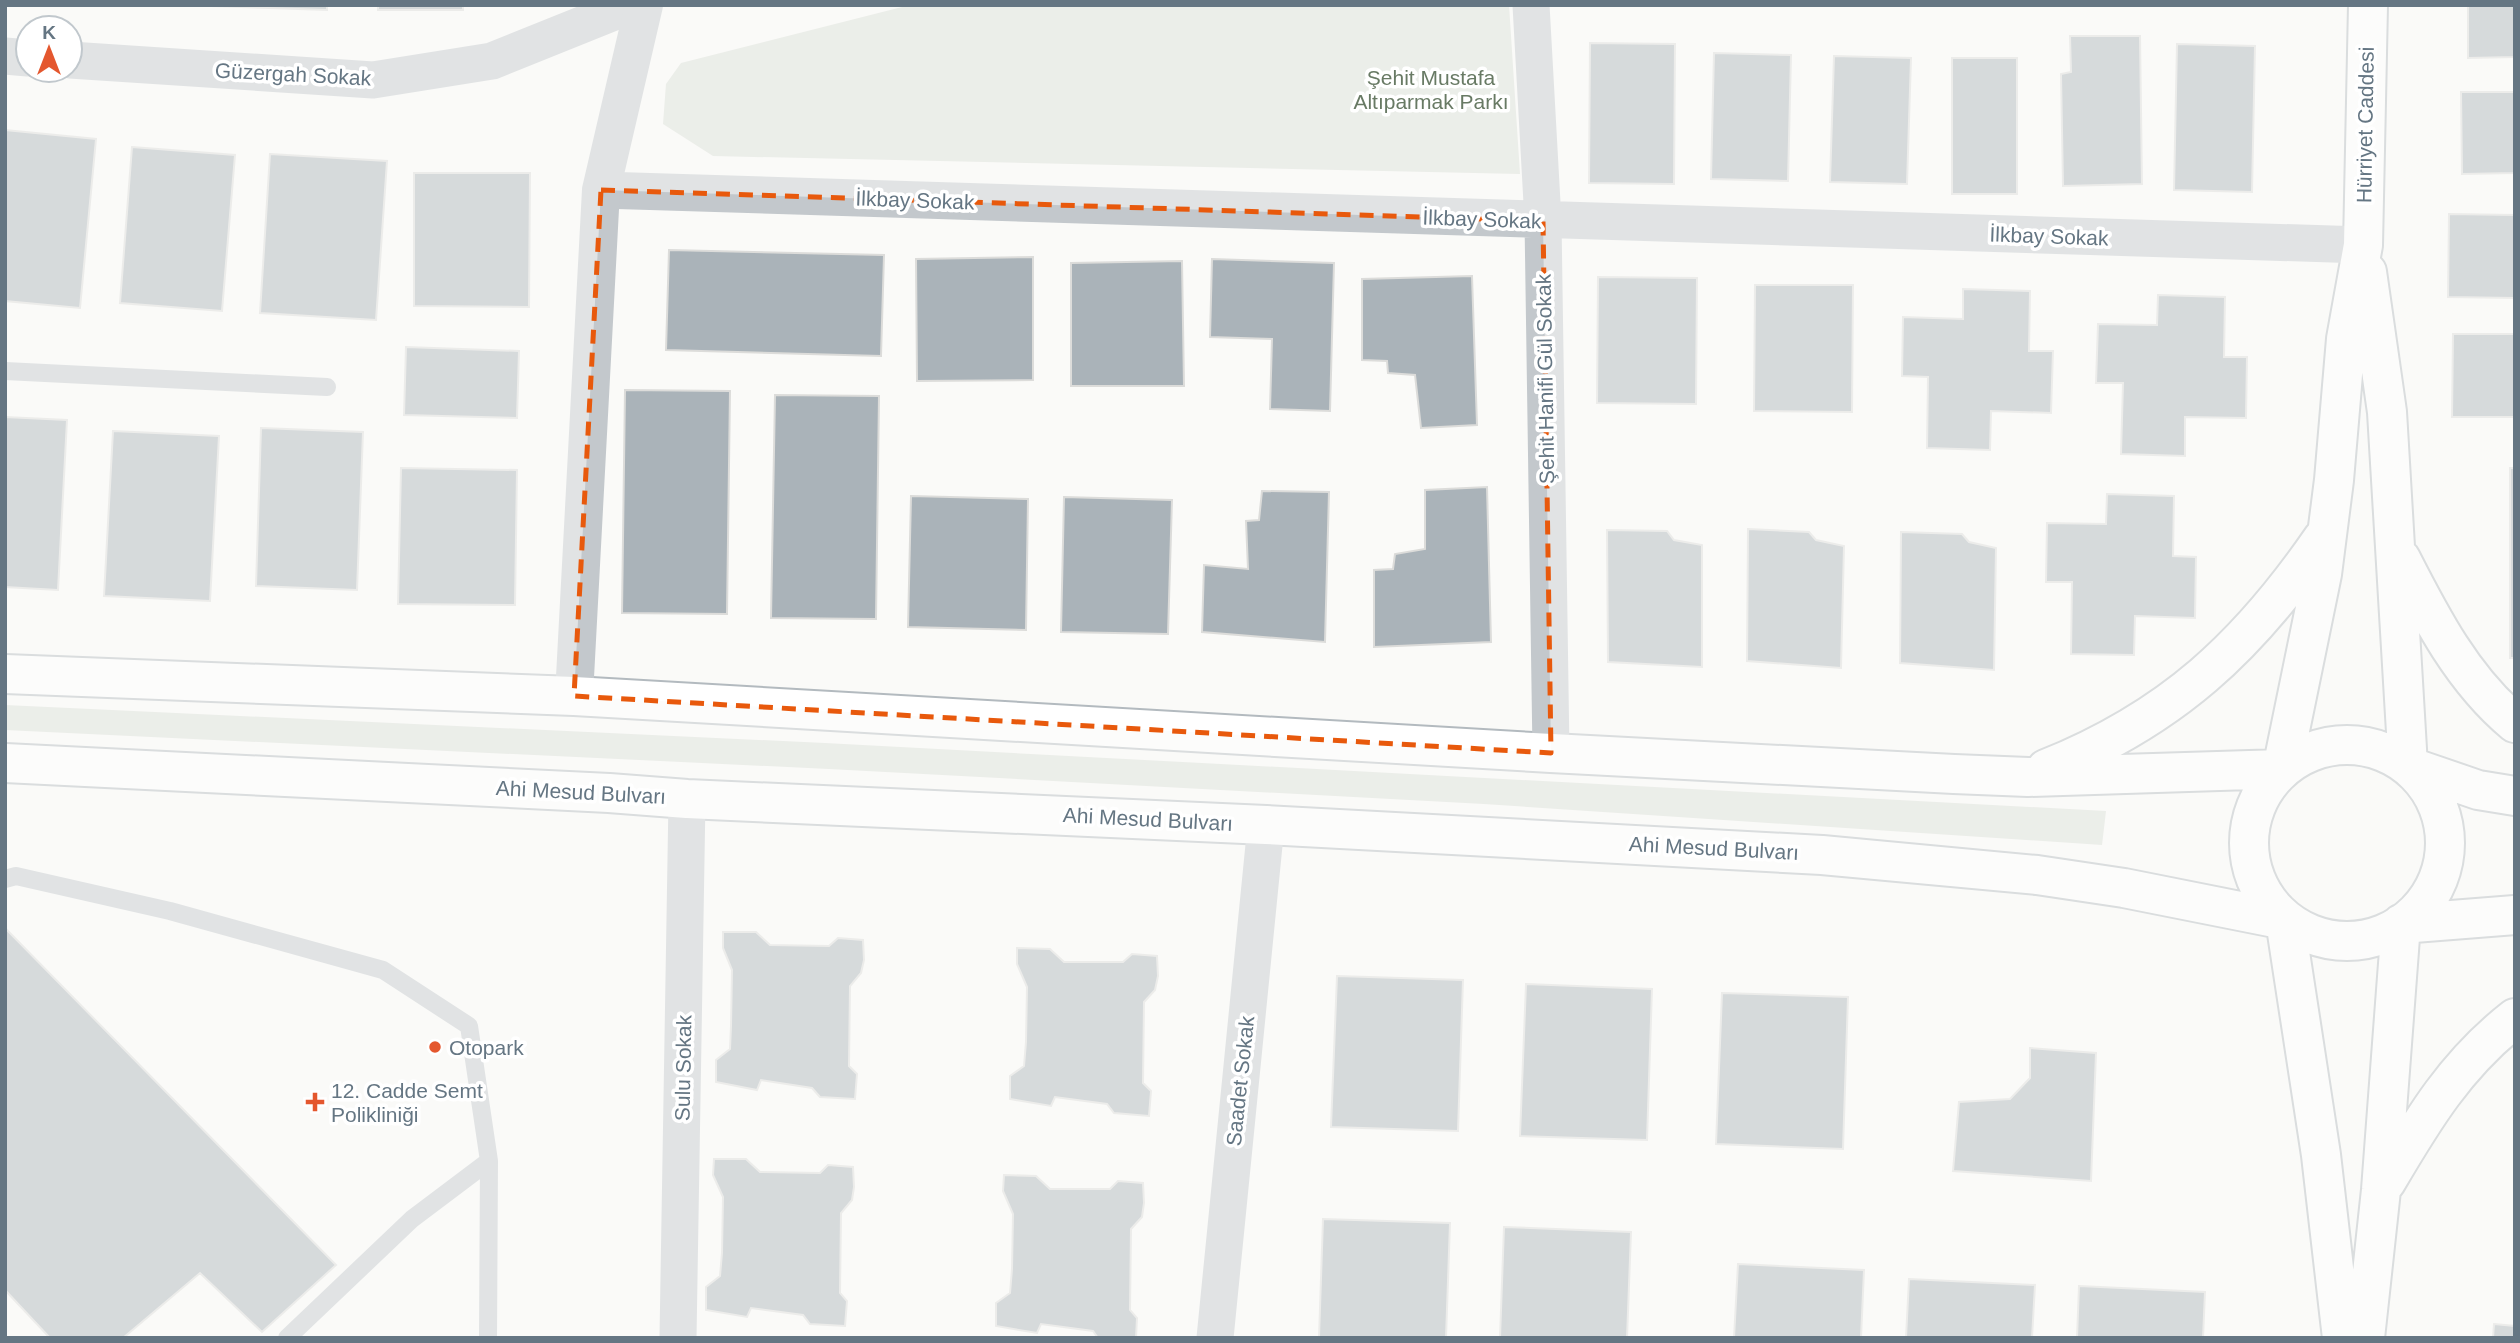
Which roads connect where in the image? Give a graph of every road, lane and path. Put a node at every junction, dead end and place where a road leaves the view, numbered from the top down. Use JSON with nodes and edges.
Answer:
{"nodes":[{"id":1,"x":631,"y":5,"type":"edge"},
{"id":2,"x":645,"y":5,"type":"edge"},
{"id":3,"x":1531,"y":5,"type":"edge"},
{"id":4,"x":2368,"y":5,"type":"edge"},
{"id":5,"x":84,"y":61,"type":"edge"},
{"id":6,"x":601,"y":190,"type":"junction"},
{"id":7,"x":1543,"y":221,"type":"junction"},
{"id":8,"x":2363,"y":245,"type":"junction"},
{"id":9,"x":5,"y":371,"type":"edge"},
{"id":10,"x":327,"y":387,"type":"dead end"},
{"id":11,"x":2328,"y":530,"type":"junction"},
{"id":12,"x":2394,"y":545,"type":"junction"},
{"id":13,"x":5,"y":674,"type":"edge"},
{"id":14,"x":574,"y":696,"type":"junction"},
{"id":15,"x":2515,"y":723,"type":"edge"},
{"id":16,"x":1551,"y":753,"type":"junction"},
{"id":17,"x":5,"y":763,"type":"edge"},
{"id":18,"x":2408,"y":766,"type":"junction"},
{"id":19,"x":2282,"y":769,"type":"junction"},
{"id":20,"x":2028,"y":777,"type":"junction"},
{"id":21,"x":2515,"y":796,"type":"edge"},
{"id":22,"x":687,"y":799,"type":"junction"},
{"id":23,"x":1266,"y":825,"type":"junction"},
{"id":24,"x":5,"y":879,"type":"edge"},
{"id":25,"x":2515,"y":915,"type":"edge"},
{"id":26,"x":2285,"y":920,"type":"junction"},
{"id":27,"x":2401,"y":924,"type":"junction"},
{"id":28,"x":2515,"y":1018,"type":"edge"},
{"id":29,"x":489,"y":1161,"type":"junction"},
{"id":30,"x":2381,"y":1190,"type":"junction"},
{"id":31,"x":287,"y":1338,"type":"edge"},
{"id":32,"x":488,"y":1338,"type":"edge"},
{"id":33,"x":678,"y":1338,"type":"edge"},
{"id":34,"x":1214,"y":1338,"type":"edge"},
{"id":35,"x":2342,"y":1338,"type":"edge"},
{"id":36,"x":2365,"y":1338,"type":"edge"}],
"edges":[{"from":1,"to":5,"type":"street","name":"Güzergah Sokak"},
{"from":2,"to":6,"type":"street"},
{"from":3,"to":7,"type":"street","name":"Şehit Hanifi Gül Sokak"},
{"from":4,"to":8,"type":"main road","name":"Hürriyet Caddesi"},
{"from":6,"to":7,"type":"street","name":"İlkbay Sokak"},
{"from":6,"to":14,"type":"street"},
{"from":7,"to":8,"type":"street","name":"İlkbay Sokak"},
{"from":7,"to":16,"type":"street","name":"Şehit Hanifi Gül Sokak"},
{"from":8,"to":11,"type":"main road"},
{"from":8,"to":12,"type":"main road"},
{"from":9,"to":10,"type":"lane"},
{"from":11,"to":19,"type":"main road"},
{"from":11,"to":20,"type":"main road"},
{"from":12,"to":15,"type":"main road"},
{"from":12,"to":18,"type":"main road"},
{"from":13,"to":14,"type":"main road","name":"Ahi Mesud Bulvarı"},
{"from":14,"to":16,"type":"main road","name":"Ahi Mesud Bulvarı"},
{"from":16,"to":20,"type":"main road","name":"Ahi Mesud Bulvarı"},
{"from":17,"to":22,"type":"main road","name":"Ahi Mesud Bulvarı"},
{"from":18,"to":19,"type":"main road","name":"Ahi Mesud Bulvarı"},
{"from":18,"to":21,"type":"main road","name":"Ahi Mesud Bulvarı"},
{"from":18,"to":27,"type":"main road","name":"Ahi Mesud Bulvarı"},
{"from":19,"to":20,"type":"main road","name":"Ahi Mesud Bulvarı"},
{"from":19,"to":26,"type":"main road","name":"Ahi Mesud Bulvarı"},
{"from":22,"to":23,"type":"main road","name":"Ahi Mesud Bulvarı"},
{"from":22,"to":33,"type":"street","name":"Sulu Sokak"},
{"from":23,"to":26,"type":"main road","name":"Ahi Mesud Bulvarı"},
{"from":23,"to":34,"type":"street","name":"Saadet Sokak"},
{"from":24,"to":29,"type":"lane"},
{"from":25,"to":27,"type":"main road","name":"Ahi Mesud Bulvarı"},
{"from":26,"to":27,"type":"main road","name":"Ahi Mesud Bulvarı"},
{"from":26,"to":35,"type":"main road"},
{"from":27,"to":30,"type":"main road"},
{"from":28,"to":30,"type":"main road"},
{"from":29,"to":31,"type":"lane"},
{"from":29,"to":32,"type":"lane"},
{"from":30,"to":36,"type":"main road"}]}
